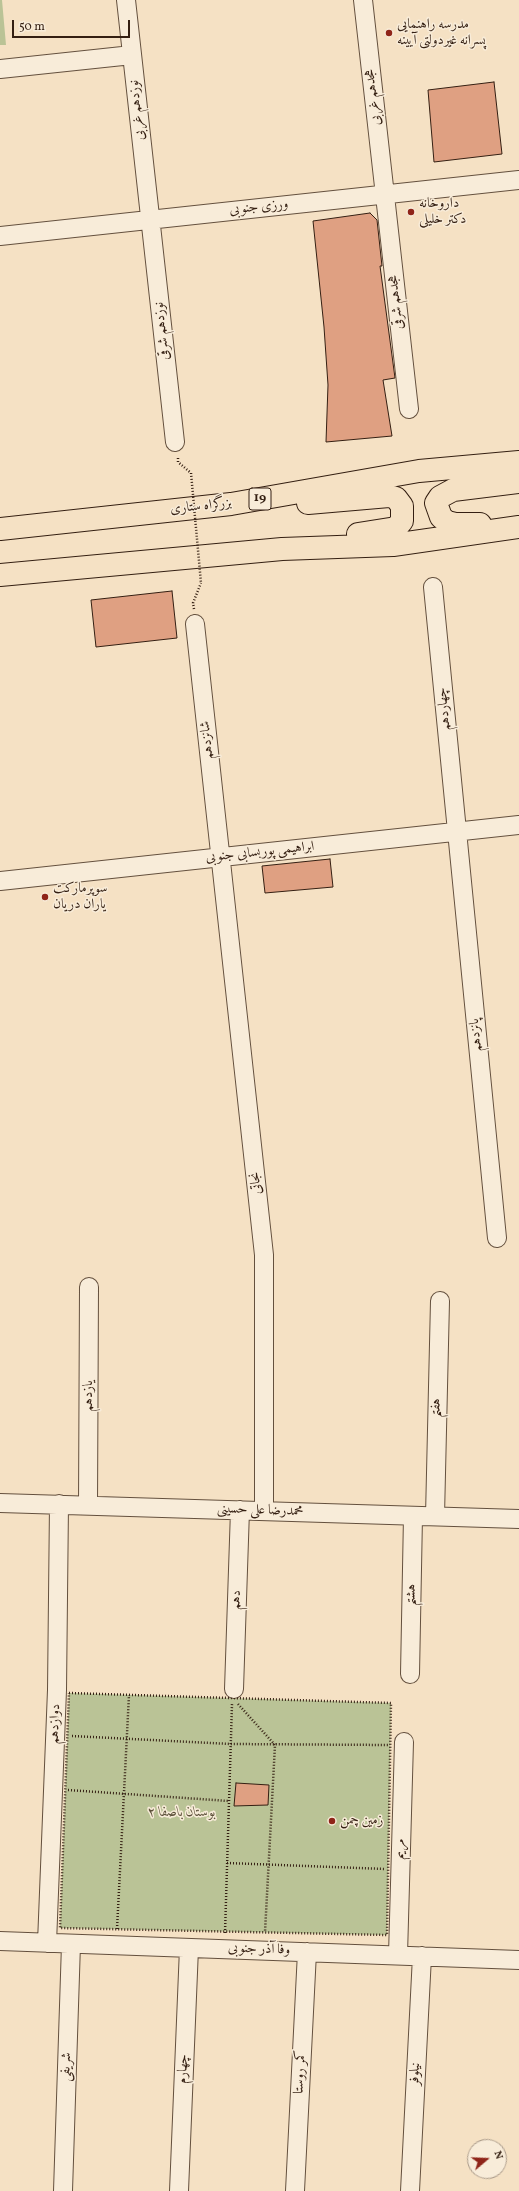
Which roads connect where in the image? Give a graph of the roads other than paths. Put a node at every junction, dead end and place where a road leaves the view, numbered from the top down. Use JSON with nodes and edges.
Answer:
{"nodes":[{"id":1,"x":126,"y":0,"type":"edge"},
{"id":2,"x":363,"y":0,"type":"edge"},
{"id":3,"x":132,"y":56,"type":"junction"},
{"id":4,"x":0,"y":70,"type":"edge"},
{"id":5,"x":519,"y":180,"type":"edge"},
{"id":6,"x":385,"y":194,"type":"junction"},
{"id":7,"x":151,"y":220,"type":"junction"},
{"id":8,"x":0,"y":236,"type":"edge"},
{"id":9,"x":409,"y":409,"type":"dead end"},
{"id":10,"x":175,"y":442,"type":"dead end"},
{"id":11,"x":519,"y":462,"type":"edge"},
{"id":12,"x":519,"y":482,"type":"edge"},
{"id":13,"x":231,"y":504,"type":"junction"},
{"id":14,"x":519,"y":522,"type":"edge"},
{"id":15,"x":519,"y":527,"type":"edge"},
{"id":16,"x":0,"y":529,"type":"edge"},
{"id":17,"x":282,"y":549,"type":"junction"},
{"id":18,"x":0,"y":575,"type":"edge"},
{"id":19,"x":433,"y":587,"type":"dead end"},
{"id":20,"x":195,"y":624,"type":"road end"},
{"id":21,"x":519,"y":824,"type":"edge"},
{"id":22,"x":457,"y":831,"type":"junction"},
{"id":23,"x":221,"y":857,"type":"junction"},
{"id":24,"x":0,"y":881,"type":"edge"},
{"id":25,"x":497,"y":1238,"type":"dead end"},
{"id":26,"x":90,"y":1287,"type":"dead end"},
{"id":27,"x":440,"y":1301,"type":"dead end"},
{"id":28,"x":0,"y":1503,"type":"edge"},
{"id":29,"x":60,"y":1504,"type":"junction"},
{"id":30,"x":88,"y":1505,"type":"junction"},
{"id":31,"x":240,"y":1510,"type":"junction"},
{"id":32,"x":264,"y":1511,"type":"junction"},
{"id":33,"x":413,"y":1516,"type":"junction"},
{"id":34,"x":434,"y":1516,"type":"junction"},
{"id":35,"x":519,"y":1519,"type":"edge"},
{"id":36,"x":410,"y":1674,"type":"dead end"},
{"id":37,"x":233,"y":1693,"type":"road end"},
{"id":38,"x":397,"y":1744,"type":"road end"},
{"id":39,"x":0,"y":1941,"type":"edge"},
{"id":40,"x":47,"y":1943,"type":"junction"},
{"id":41,"x":71,"y":1944,"type":"junction"},
{"id":42,"x":189,"y":1948,"type":"junction"},
{"id":43,"x":307,"y":1952,"type":"junction"},
{"id":44,"x":398,"y":1955,"type":"junction"},
{"id":45,"x":422,"y":1956,"type":"junction"},
{"id":46,"x":519,"y":1960,"type":"edge"},
{"id":47,"x":63,"y":2191,"type":"edge"},
{"id":48,"x":179,"y":2191,"type":"edge"},
{"id":49,"x":295,"y":2191,"type":"edge"},
{"id":50,"x":410,"y":2191,"type":"edge"}],
"edges":[{"from":1,"to":3,"type":"street","name":"نوزدهم غربی"},
{"from":2,"to":6,"type":"street","name":"هجدهم غربی"},
{"from":3,"to":4,"type":"street"},
{"from":3,"to":7,"type":"street","name":"نوزدهم غربی"},
{"from":5,"to":6,"type":"street","name":"ورزی جنوبی"},
{"from":6,"to":7,"type":"street","name":"ورزی جنوبی"},
{"from":6,"to":9,"type":"street","name":"هجدهم شرقی"},
{"from":7,"to":8,"type":"street","name":"ورزی جنوبی"},
{"from":7,"to":10,"type":"street","name":"نوزدهم شرقی"},
{"from":11,"to":13,"type":"highway","name":"بزرگراه ستاری","number":"19"},
{"from":12,"to":14,"type":"highway"},
{"from":13,"to":16,"type":"highway","name":"بزرگراه ستاری","number":"19"},
{"from":13,"to":17,"type":"highway"},
{"from":15,"to":17,"type":"highway"},
{"from":17,"to":18,"type":"highway"},
{"from":19,"to":22,"type":"street","name":"چهاردهم"},
{"from":20,"to":23,"type":"street","name":"شانزدهم"},
{"from":21,"to":22,"type":"street","name":"ابراهیمی پوربسابی جنوبی"},
{"from":22,"to":23,"type":"street","name":"ابراهیمی پوربسابی جنوبی"},
{"from":22,"to":25,"type":"street","name":"پانزدهم"},
{"from":23,"to":24,"type":"street","name":"ابراهیمی پوربسابی جنوبی"},
{"from":23,"to":32,"type":"street","name":"نجاتی"},
{"from":26,"to":30,"type":"street","name":"یازدهم"},
{"from":27,"to":34,"type":"street","name":"هفتم"},
{"from":28,"to":29,"type":"street","name":"محمدرضا علی حسینی"},
{"from":29,"to":30,"type":"street","name":"محمدرضا علی حسینی"},
{"from":29,"to":40,"type":"street","name":"دوازدهم"},
{"from":30,"to":31,"type":"street","name":"محمدرضا علی حسینی"},
{"from":31,"to":32,"type":"street","name":"محمدرضا علی حسینی"},
{"from":31,"to":37,"type":"street","name":"دهم"},
{"from":32,"to":33,"type":"street","name":"محمدرضا علی حسینی"},
{"from":33,"to":34,"type":"street","name":"محمدرضا علی حسینی"},
{"from":33,"to":36,"type":"street","name":"هشتم"},
{"from":34,"to":35,"type":"street","name":"محمدرضا علی حسینی"},
{"from":38,"to":44,"type":"street","name":"مریم"},
{"from":39,"to":40,"type":"street","name":"وفا آذر جنوبی"},
{"from":40,"to":41,"type":"street","name":"وفا آذر جنوبی"},
{"from":41,"to":42,"type":"street","name":"وفا آذر جنوبی"},
{"from":41,"to":47,"type":"street","name":"شریفی"},
{"from":42,"to":43,"type":"street","name":"وفا آذر جنوبی"},
{"from":42,"to":48,"type":"street","name":"چهارم"},
{"from":43,"to":44,"type":"street","name":"وفا آذر جنوبی"},
{"from":43,"to":49,"type":"street","name":"کمر روستا"},
{"from":44,"to":45,"type":"street","name":"وفا آذر جنوبی"},
{"from":45,"to":46,"type":"street","name":"وفا آذر جنوبی"},
{"from":45,"to":50,"type":"street","name":"نیلوفر"}]}
